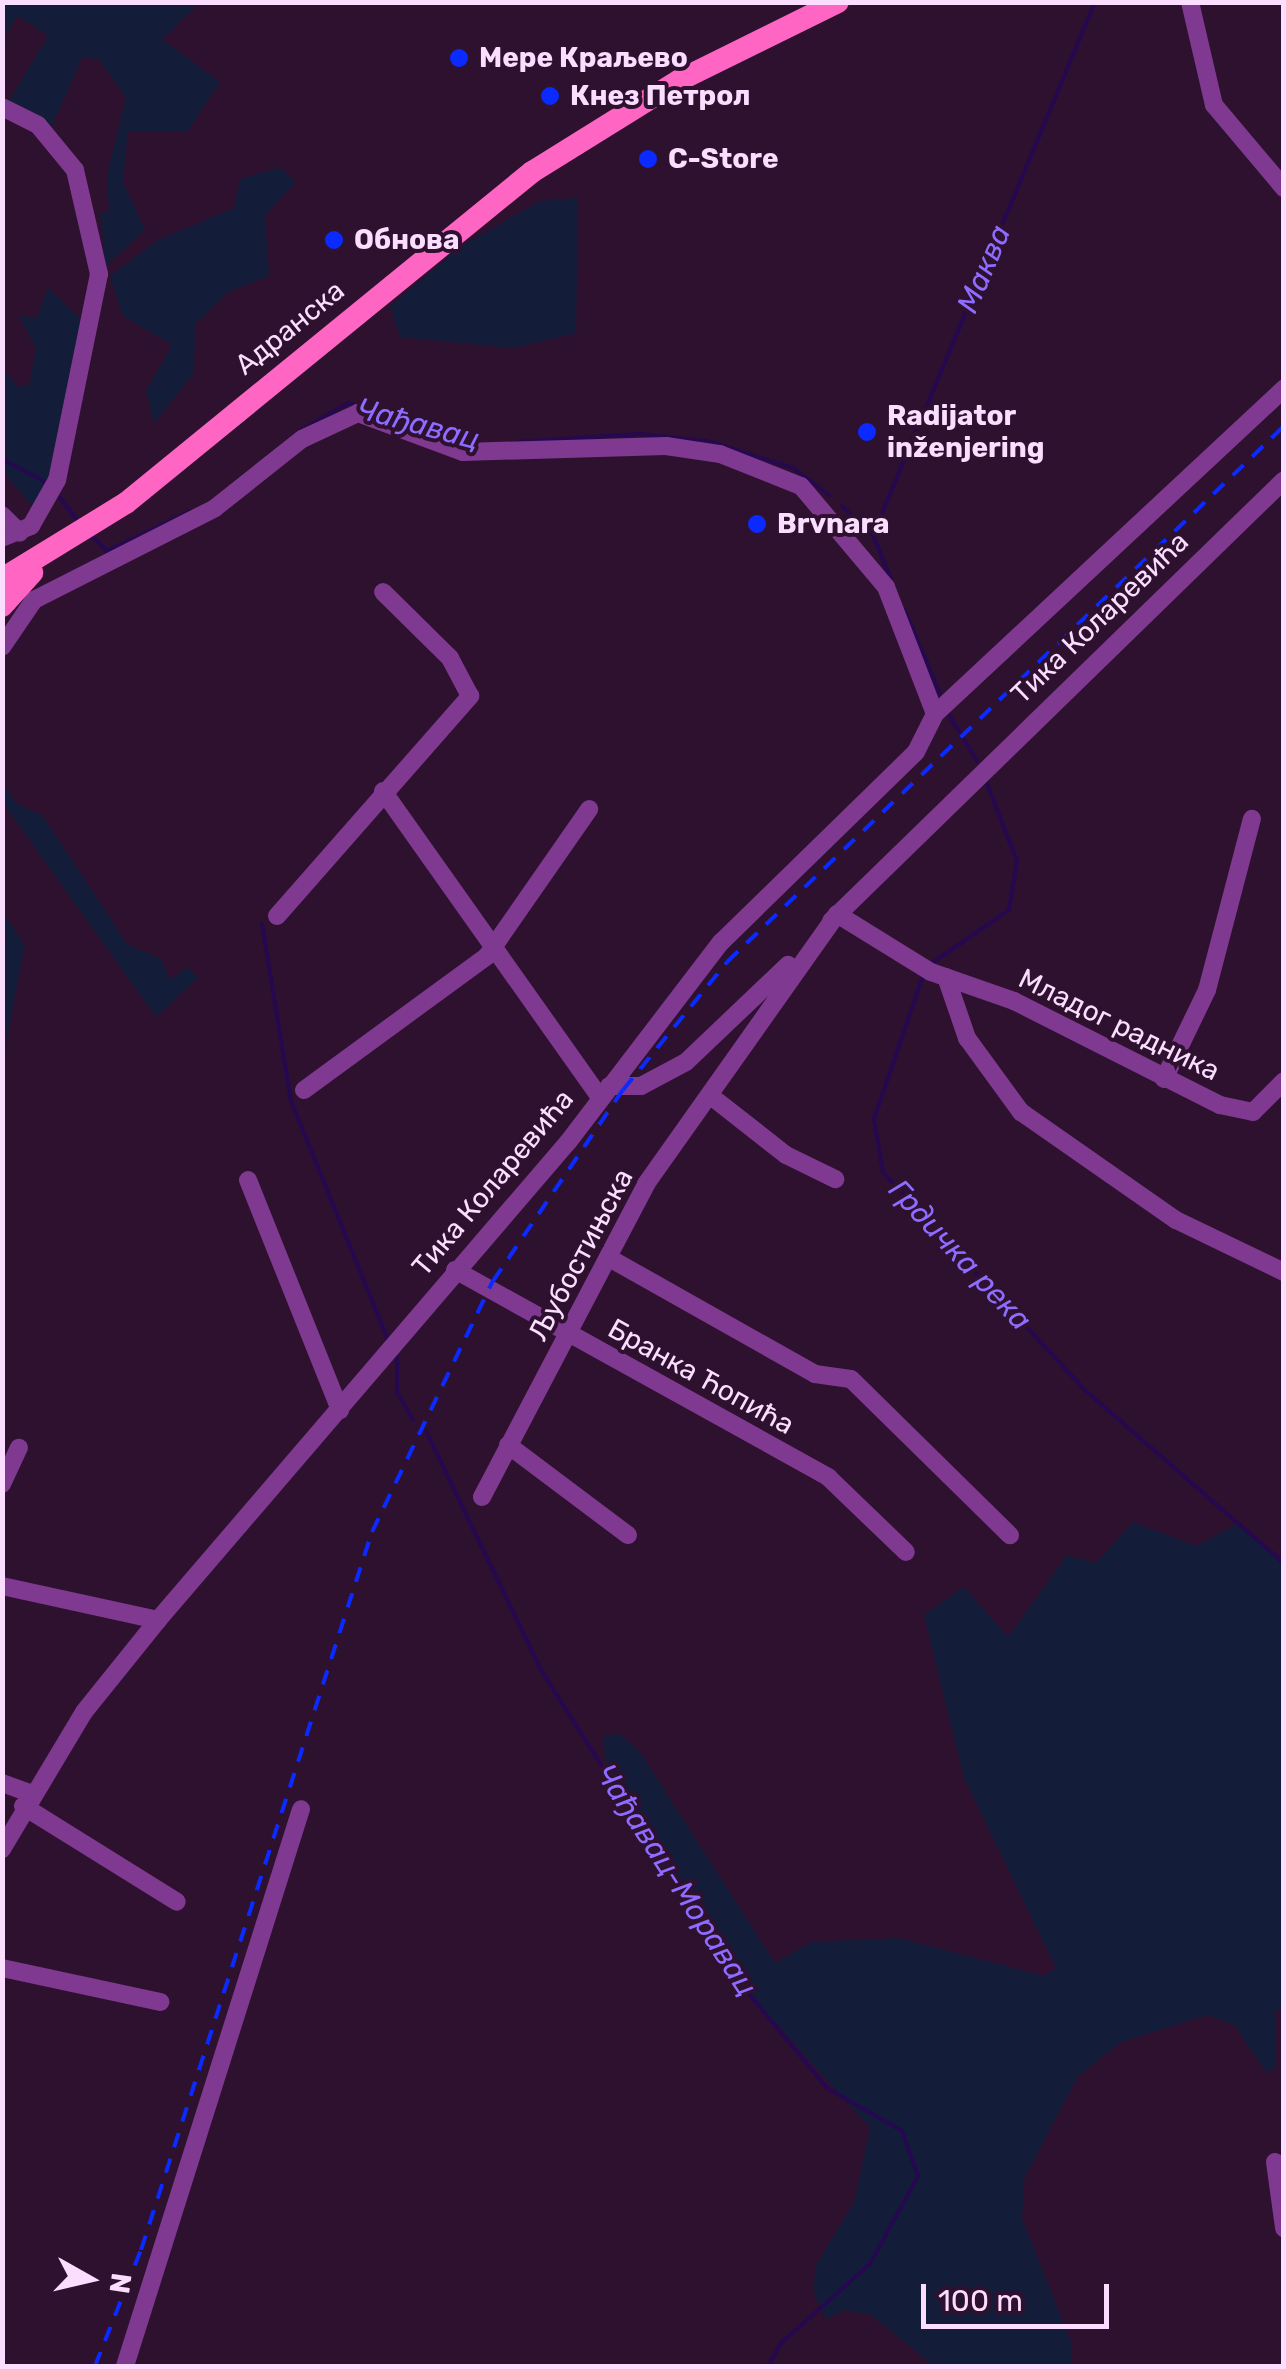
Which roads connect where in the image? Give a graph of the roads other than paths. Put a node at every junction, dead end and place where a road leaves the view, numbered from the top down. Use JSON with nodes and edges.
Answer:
{"nodes":[{"id":1,"x":838,"y":2,"type":"edge"},
{"id":2,"x":1190,"y":2,"type":"edge"},
{"id":3,"x":2,"y":107,"type":"edge"},
{"id":4,"x":1284,"y":188,"type":"edge"},
{"id":5,"x":1284,"y":388,"type":"edge"},
{"id":6,"x":1284,"y":480,"type":"edge"},
{"id":7,"x":2,"y":515,"type":"edge"},
{"id":8,"x":11,"y":536,"type":"edge"},
{"id":9,"x":45,"y":560,"type":"junction"},
{"id":10,"x":2,"y":579,"type":"edge"},
{"id":11,"x":383,"y":592,"type":"dead end"},
{"id":12,"x":2,"y":606,"type":"edge"},
{"id":13,"x":2,"y":647,"type":"edge"},
{"id":14,"x":937,"y":712,"type":"junction"},
{"id":15,"x":383,"y":791,"type":"junction"},
{"id":16,"x":589,"y":809,"type":"dead end"},
{"id":17,"x":1252,"y":819,"type":"dead end"},
{"id":18,"x":838,"y":914,"type":"junction"},
{"id":19,"x":278,"y":916,"type":"dead end"},
{"id":20,"x":493,"y":948,"type":"junction"},
{"id":21,"x":932,"y":971,"type":"junction"},
{"id":22,"x":1164,"y":1079,"type":"junction"},
{"id":23,"x":1284,"y":1081,"type":"edge"},
{"id":24,"x":304,"y":1090,"type":"dead end"},
{"id":25,"x":604,"y":1092,"type":"junction"},
{"id":26,"x":712,"y":1097,"type":"junction"},
{"id":27,"x":835,"y":1178,"type":"dead end"},
{"id":28,"x":248,"y":1180,"type":"dead end"},
{"id":29,"x":611,"y":1258,"type":"junction"},
{"id":30,"x":456,"y":1270,"type":"junction"},
{"id":31,"x":1284,"y":1272,"type":"edge"},
{"id":32,"x":571,"y":1336,"type":"junction"},
{"id":33,"x":340,"y":1410,"type":"junction"},
{"id":34,"x":508,"y":1445,"type":"junction"},
{"id":35,"x":19,"y":1448,"type":"dead end"},
{"id":36,"x":2,"y":1484,"type":"edge"},
{"id":37,"x":482,"y":1497,"type":"dead end"},
{"id":38,"x":628,"y":1535,"type":"dead end"},
{"id":39,"x":1010,"y":1535,"type":"dead end"},
{"id":40,"x":906,"y":1552,"type":"dead end"},
{"id":41,"x":2,"y":1586,"type":"edge"},
{"id":42,"x":158,"y":1620,"type":"junction"},
{"id":43,"x":2,"y":1783,"type":"edge"},
{"id":44,"x":27,"y":1800,"type":"junction"},
{"id":45,"x":302,"y":1810,"type":"dead end"},
{"id":46,"x":2,"y":1849,"type":"edge"},
{"id":47,"x":177,"y":1902,"type":"dead end"},
{"id":48,"x":2,"y":1968,"type":"edge"},
{"id":49,"x":160,"y":2002,"type":"dead end"},
{"id":50,"x":1275,"y":2162,"type":"dead end"},
{"id":51,"x":1284,"y":2228,"type":"edge"},
{"id":52,"x":125,"y":2366,"type":"edge"}],
"edges":[{"from":1,"to":9,"type":"main road","name":"Адранска"},
{"from":2,"to":4,"type":"street"},
{"from":3,"to":8,"type":"street"},
{"from":5,"to":14,"type":"street"},
{"from":6,"to":18,"type":"street","name":"Тика Коларевића"},
{"from":7,"to":8,"type":"street"},
{"from":9,"to":10,"type":"main road","name":"Адранска"},
{"from":9,"to":12,"type":"main road","name":"Адранска"},
{"from":11,"to":15,"type":"street"},
{"from":13,"to":14,"type":"street"},
{"from":14,"to":25,"type":"street"},
{"from":15,"to":19,"type":"street"},
{"from":15,"to":20,"type":"street"},
{"from":16,"to":20,"type":"street"},
{"from":17,"to":22,"type":"street"},
{"from":18,"to":21,"type":"street","name":"Младог радника"},
{"from":18,"to":25,"type":"street","name":"Тика Коларевића"},
{"from":18,"to":26,"type":"street","name":"Љубостињска"},
{"from":20,"to":24,"type":"street"},
{"from":20,"to":25,"type":"street"},
{"from":21,"to":22,"type":"street","name":"Младог радника"},
{"from":21,"to":31,"type":"street"},
{"from":22,"to":23,"type":"street","name":"Младог радника"},
{"from":25,"to":30,"type":"street","name":"Тика Коларевића"},
{"from":26,"to":27,"type":"street"},
{"from":26,"to":29,"type":"street","name":"Љубостињска"},
{"from":28,"to":33,"type":"street"},
{"from":29,"to":32,"type":"street","name":"Љубостињска"},
{"from":29,"to":39,"type":"street"},
{"from":30,"to":32,"type":"street","name":"Бранка Ћопића"},
{"from":30,"to":33,"type":"street","name":"Тика Коларевића"},
{"from":32,"to":34,"type":"street","name":"Љубостињска"},
{"from":32,"to":40,"type":"street","name":"Бранка Ћопића"},
{"from":33,"to":42,"type":"street","name":"Тика Коларевића"},
{"from":34,"to":37,"type":"street","name":"Љубостињска"},
{"from":34,"to":38,"type":"street"},
{"from":35,"to":36,"type":"street"},
{"from":41,"to":42,"type":"street"},
{"from":42,"to":44,"type":"street","name":"Тика Коларевића"},
{"from":43,"to":44,"type":"street"},
{"from":44,"to":46,"type":"street","name":"Тика Коларевића"},
{"from":44,"to":47,"type":"street"},
{"from":45,"to":52,"type":"street"},
{"from":48,"to":49,"type":"street"},
{"from":50,"to":51,"type":"street"}]}
